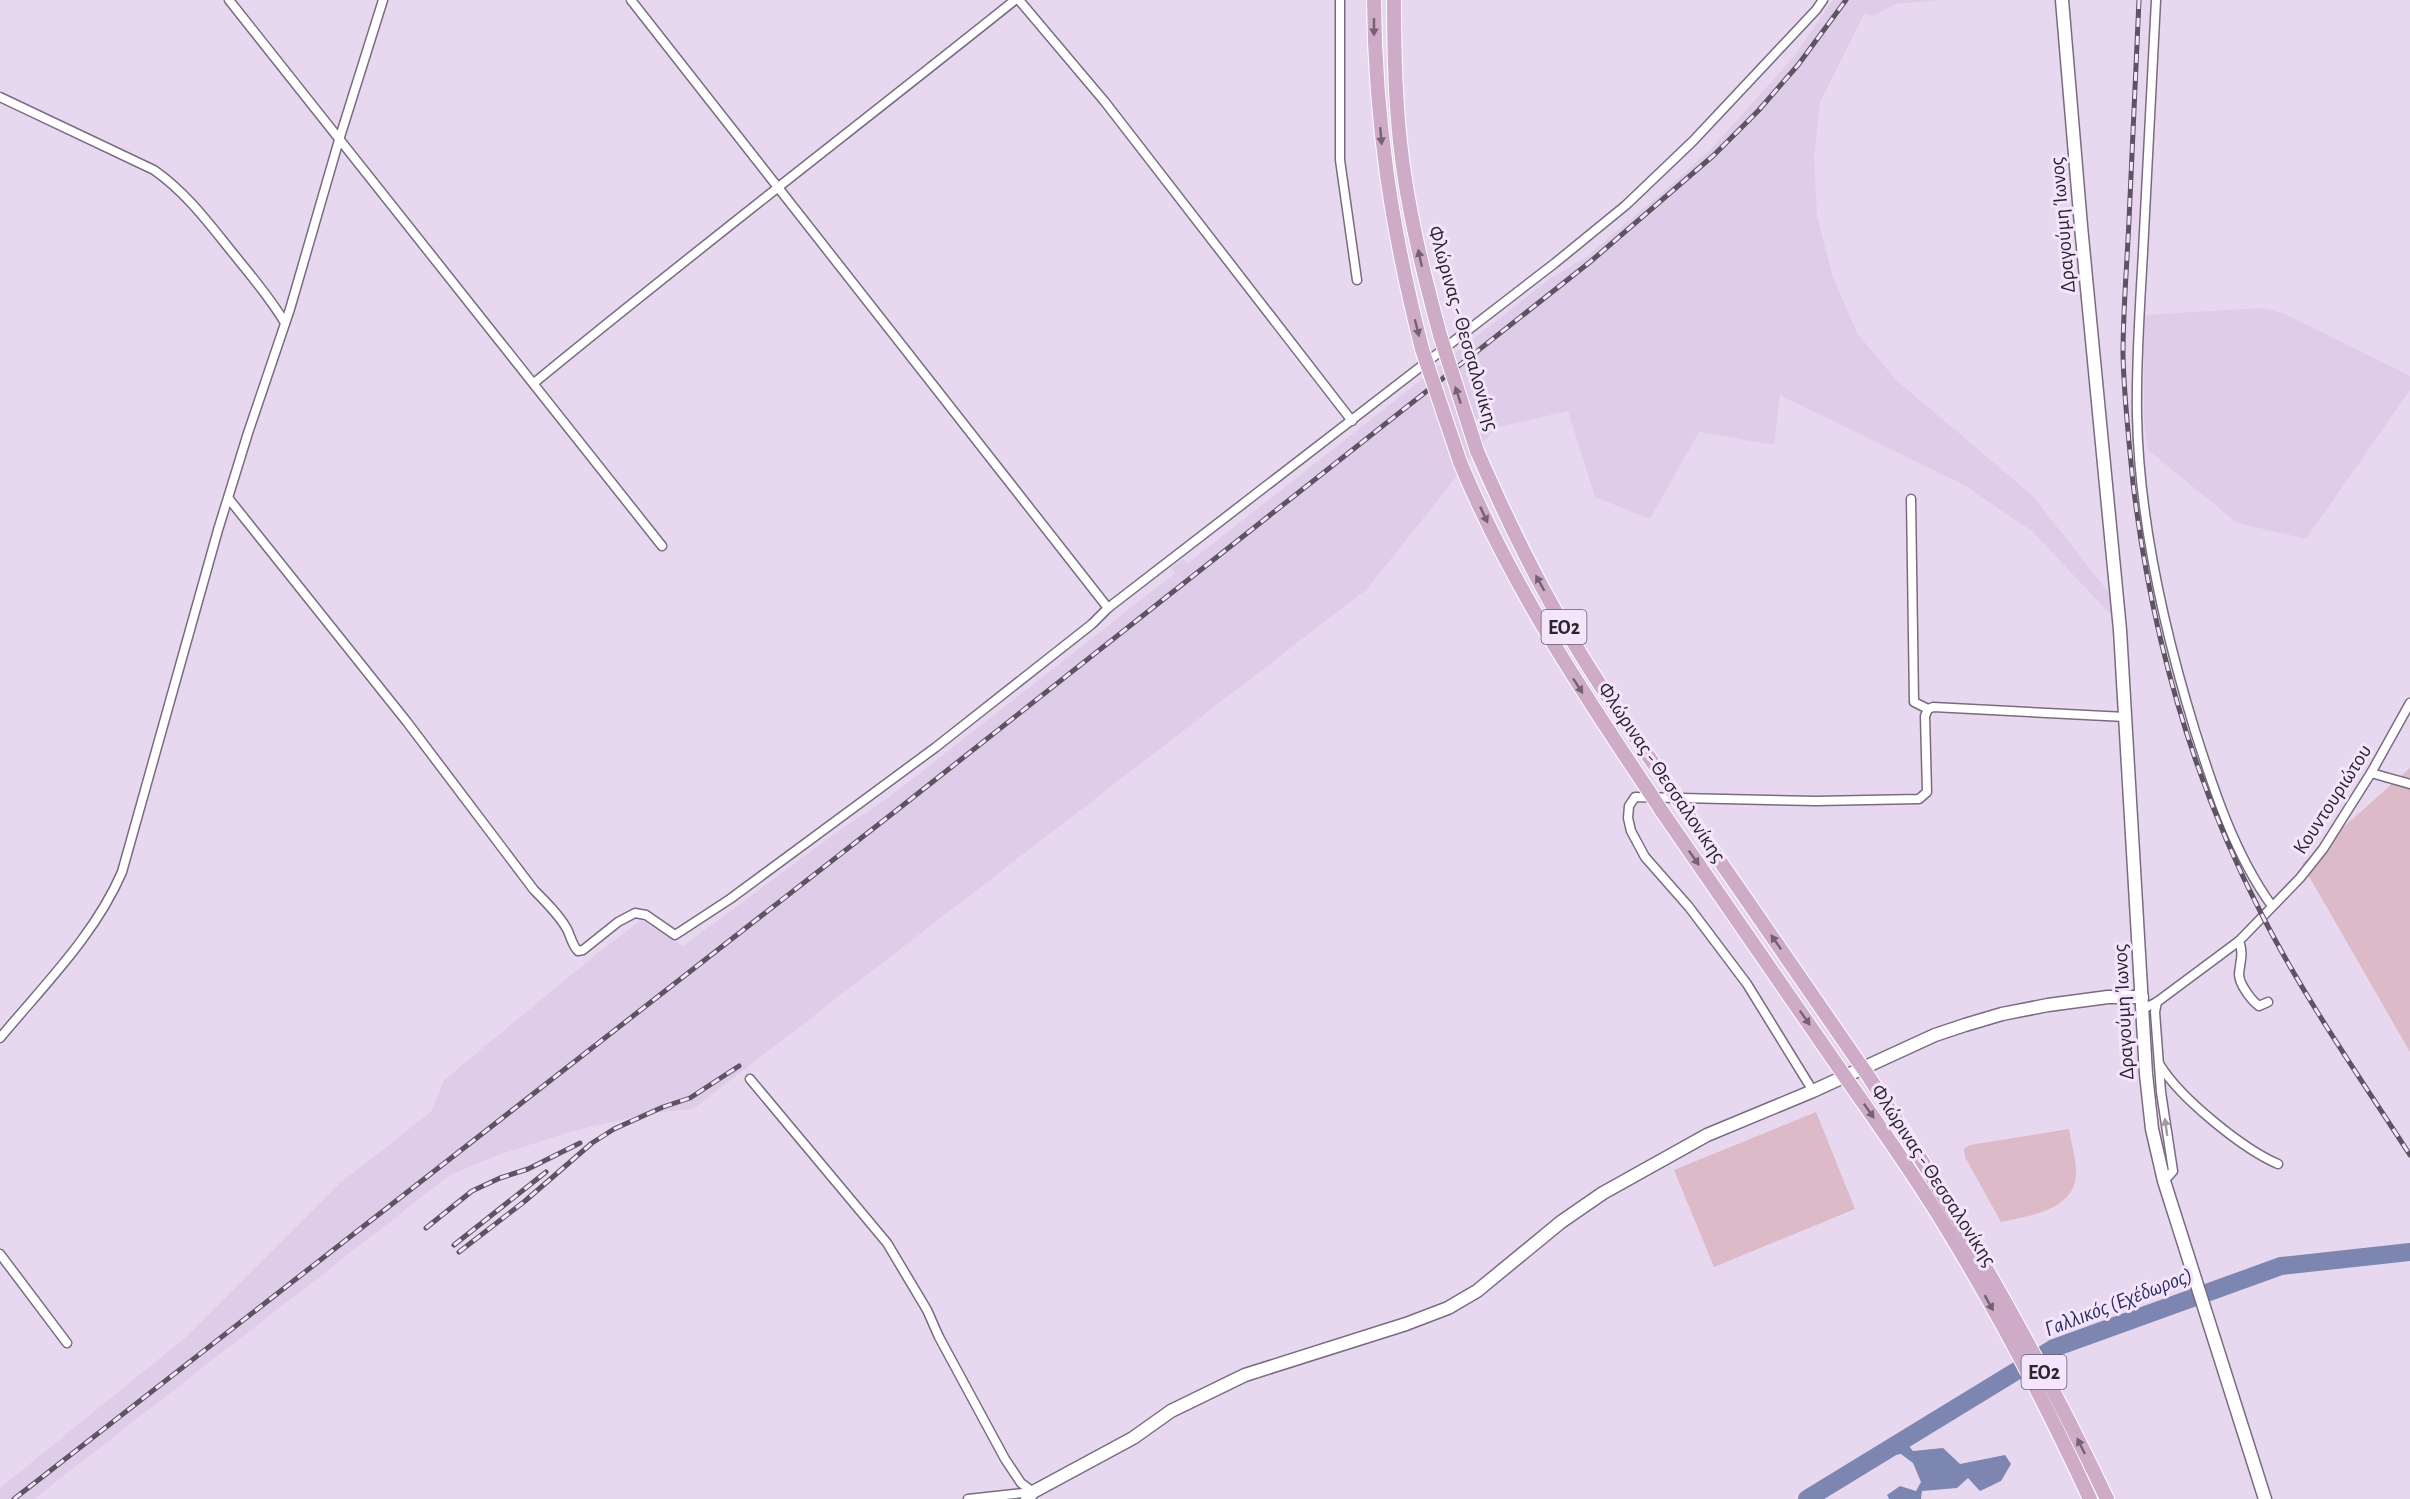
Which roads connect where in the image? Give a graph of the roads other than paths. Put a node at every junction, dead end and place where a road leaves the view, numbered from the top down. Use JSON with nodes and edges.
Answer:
{"nodes":[{"id":1,"x":229,"y":0,"type":"edge"},
{"id":2,"x":383,"y":0,"type":"edge"},
{"id":3,"x":631,"y":0,"type":"edge"},
{"id":4,"x":1017,"y":0,"type":"edge"},
{"id":5,"x":1340,"y":0,"type":"edge"},
{"id":6,"x":1374,"y":0,"type":"edge"},
{"id":7,"x":1394,"y":0,"type":"edge"},
{"id":8,"x":1823,"y":0,"type":"edge"},
{"id":9,"x":2062,"y":0,"type":"edge"},
{"id":10,"x":2156,"y":0,"type":"edge"},
{"id":11,"x":0,"y":97,"type":"edge"},
{"id":12,"x":339,"y":140,"type":"junction"},
{"id":13,"x":778,"y":187,"type":"junction"},
{"id":14,"x":1357,"y":280,"type":"dead end"},
{"id":15,"x":285,"y":323,"type":"junction"},
{"id":16,"x":534,"y":383,"type":"junction"},
{"id":17,"x":1352,"y":421,"type":"junction"},
{"id":18,"x":229,"y":499,"type":"junction"},
{"id":19,"x":1911,"y":499,"type":"dead end"},
{"id":20,"x":662,"y":546,"type":"dead end"},
{"id":21,"x":1108,"y":608,"type":"junction"},
{"id":22,"x":2410,"y":703,"type":"edge"},
{"id":23,"x":1928,"y":709,"type":"junction"},
{"id":24,"x":2125,"y":717,"type":"junction"},
{"id":25,"x":2371,"y":773,"type":"junction"},
{"id":26,"x":2410,"y":784,"type":"edge"},
{"id":27,"x":2272,"y":906,"type":"junction"},
{"id":28,"x":2239,"y":941,"type":"junction"},
{"id":29,"x":2157,"y":1002,"type":"junction"},
{"id":30,"x":2268,"y":1002,"type":"dead end"},
{"id":31,"x":2142,"y":1003,"type":"junction"},
{"id":32,"x":0,"y":1038,"type":"edge"},
{"id":33,"x":2159,"y":1063,"type":"junction"},
{"id":34,"x":750,"y":1079,"type":"dead end"},
{"id":35,"x":1813,"y":1091,"type":"junction"},
{"id":36,"x":2278,"y":1164,"type":"dead end"},
{"id":37,"x":2164,"y":1181,"type":"junction"},
{"id":38,"x":0,"y":1254,"type":"edge"},
{"id":39,"x":67,"y":1343,"type":"dead end"},
{"id":40,"x":1030,"y":1496,"type":"edge"},
{"id":41,"x":968,"y":1499,"type":"edge"},
{"id":42,"x":2090,"y":1499,"type":"edge"},
{"id":43,"x":2107,"y":1499,"type":"edge"},
{"id":44,"x":2265,"y":1499,"type":"edge"}],
"edges":[{"from":1,"to":12,"type":"street"},
{"from":2,"to":12,"type":"street"},
{"from":3,"to":13,"type":"street"},
{"from":4,"to":13,"type":"street"},
{"from":4,"to":17,"type":"street"},
{"from":5,"to":14,"type":"street"},
{"from":6,"to":42,"type":"main road","name":"Φλώρινας - Θεσσαλονίκης","number":"ΕΟ2","one_way":true,"bridge":true},
{"from":43,"to":7,"type":"main road","name":"Φλώρινας - Θεσσαλονίκης","number":"ΕΟ2","one_way":true,"bridge":true},
{"from":8,"to":17,"type":"street"},
{"from":9,"to":24,"type":"main road","name":"Δραγούμη Ίωνος"},
{"from":10,"to":27,"type":"street"},
{"from":11,"to":15,"type":"street"},
{"from":12,"to":15,"type":"street"},
{"from":12,"to":16,"type":"street"},
{"from":13,"to":16,"type":"street"},
{"from":13,"to":21,"type":"street"},
{"from":15,"to":18,"type":"street"},
{"from":16,"to":20,"type":"street"},
{"from":17,"to":21,"type":"street"},
{"from":18,"to":21,"type":"street"},
{"from":18,"to":32,"type":"street"},
{"from":19,"to":23,"type":"street"},
{"from":22,"to":25,"type":"street","name":"Κουντουριώτου"},
{"from":23,"to":24,"type":"street"},
{"from":23,"to":35,"type":"street"},
{"from":24,"to":31,"type":"main road","name":"Δραγούμη Ίωνος"},
{"from":25,"to":26,"type":"street"},
{"from":25,"to":27,"type":"street","name":"Κουντουριώτου"},
{"from":27,"to":28,"type":"street","name":"Κουντουριώτου"},
{"from":28,"to":29,"type":"street","name":"Κουντουριώτου"},
{"from":28,"to":30,"type":"street"},
{"from":29,"to":31,"type":"street","name":"Κουντουριώτου"},
{"from":29,"to":33,"type":"street"},
{"from":31,"to":35,"type":"main road"},
{"from":31,"to":37,"type":"main road","name":"Δραγούμη Ίωνος"},
{"from":33,"to":36,"type":"street"},
{"from":37,"to":33,"type":"street","one_way":true},
{"from":34,"to":40,"type":"street"},
{"from":35,"to":40,"type":"main road"},
{"from":37,"to":44,"type":"main road","name":"Δραγούμη Ίωνος"},
{"from":38,"to":39,"type":"street"},
{"from":40,"to":41,"type":"street"}]}
